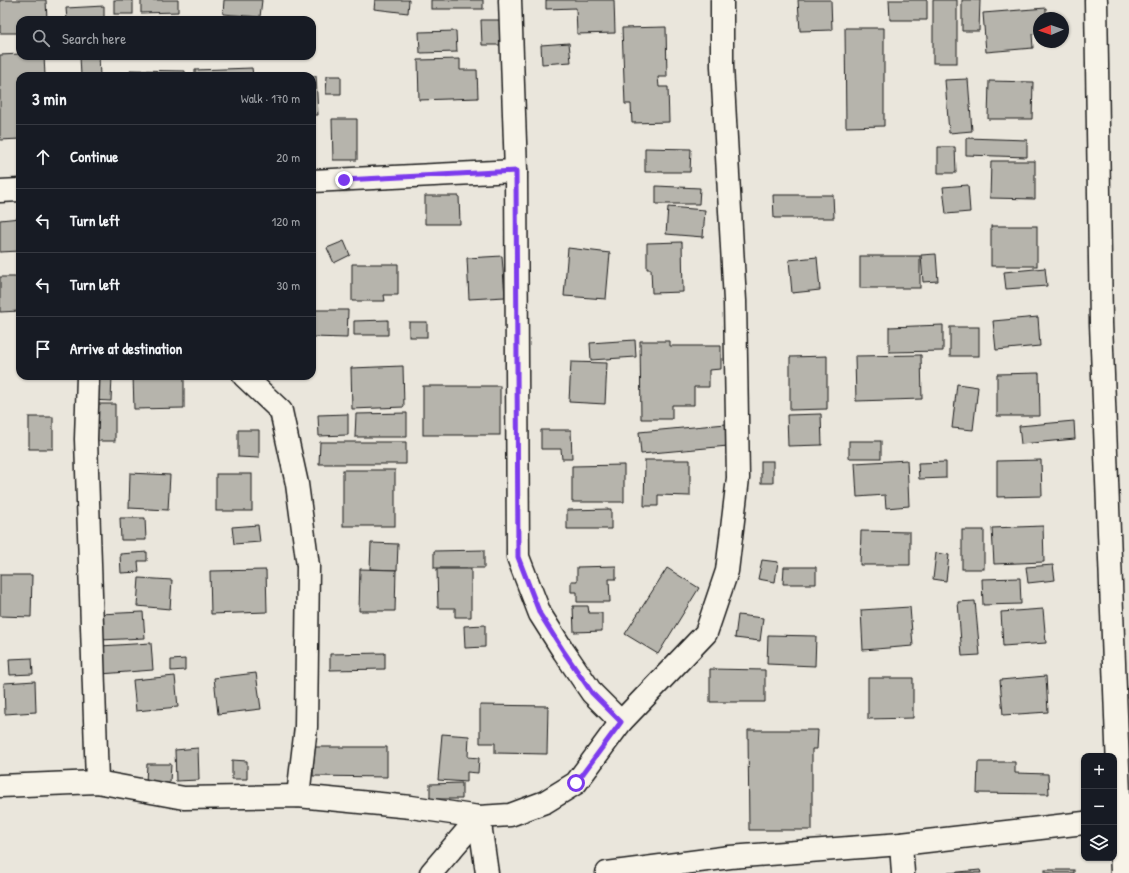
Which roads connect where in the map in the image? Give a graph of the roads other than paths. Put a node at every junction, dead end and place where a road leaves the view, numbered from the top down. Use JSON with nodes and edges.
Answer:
{"nodes":[{"id":1,"x":510,"y":0,"type":"edge"},
{"id":2,"x":722,"y":0,"type":"edge"},
{"id":3,"x":1096,"y":0,"type":"edge"},
{"id":4,"x":516,"y":171,"type":"junction"},
{"id":5,"x":316,"y":181,"type":"edge"},
{"id":6,"x":0,"y":190,"type":"edge"},
{"id":7,"x":16,"y":190,"type":"edge"},
{"id":8,"x":88,"y":380,"type":"edge"},
{"id":9,"x":248,"y":380,"type":"edge"},
{"id":10,"x":621,"y":722,"type":"junction"},
{"id":11,"x":97,"y":782,"type":"junction"},
{"id":12,"x":0,"y":786,"type":"edge"},
{"id":13,"x":1116,"y":789,"type":"edge"},
{"id":14,"x":298,"y":796,"type":"junction"},
{"id":15,"x":479,"y":817,"type":"junction"},
{"id":16,"x":1117,"y":819,"type":"edge"},
{"id":17,"x":1081,"y":823,"type":"edge"},
{"id":18,"x":901,"y":844,"type":"junction"},
{"id":19,"x":731,"y":865,"type":"edge"},
{"id":20,"x":431,"y":873,"type":"edge"},
{"id":21,"x":487,"y":873,"type":"edge"},
{"id":22,"x":607,"y":873,"type":"edge"},
{"id":23,"x":903,"y":873,"type":"edge"},
{"id":24,"x":1122,"y":873,"type":"edge"}],
"edges":[{"from":1,"to":4,"type":"street"},
{"from":2,"to":10,"type":"street"},
{"from":3,"to":13,"type":"street"},
{"from":4,"to":5,"type":"street"},
{"from":4,"to":10,"type":"street"},
{"from":6,"to":7,"type":"street"},
{"from":8,"to":11,"type":"street"},
{"from":9,"to":14,"type":"street"},
{"from":10,"to":15,"type":"street"},
{"from":11,"to":12,"type":"street"},
{"from":11,"to":14,"type":"street"},
{"from":14,"to":15,"type":"street"},
{"from":15,"to":20,"type":"street"},
{"from":15,"to":21,"type":"street"},
{"from":16,"to":24,"type":"street"},
{"from":17,"to":18,"type":"street"},
{"from":18,"to":19,"type":"street"},
{"from":18,"to":23,"type":"street"},
{"from":19,"to":22,"type":"street"}]}
